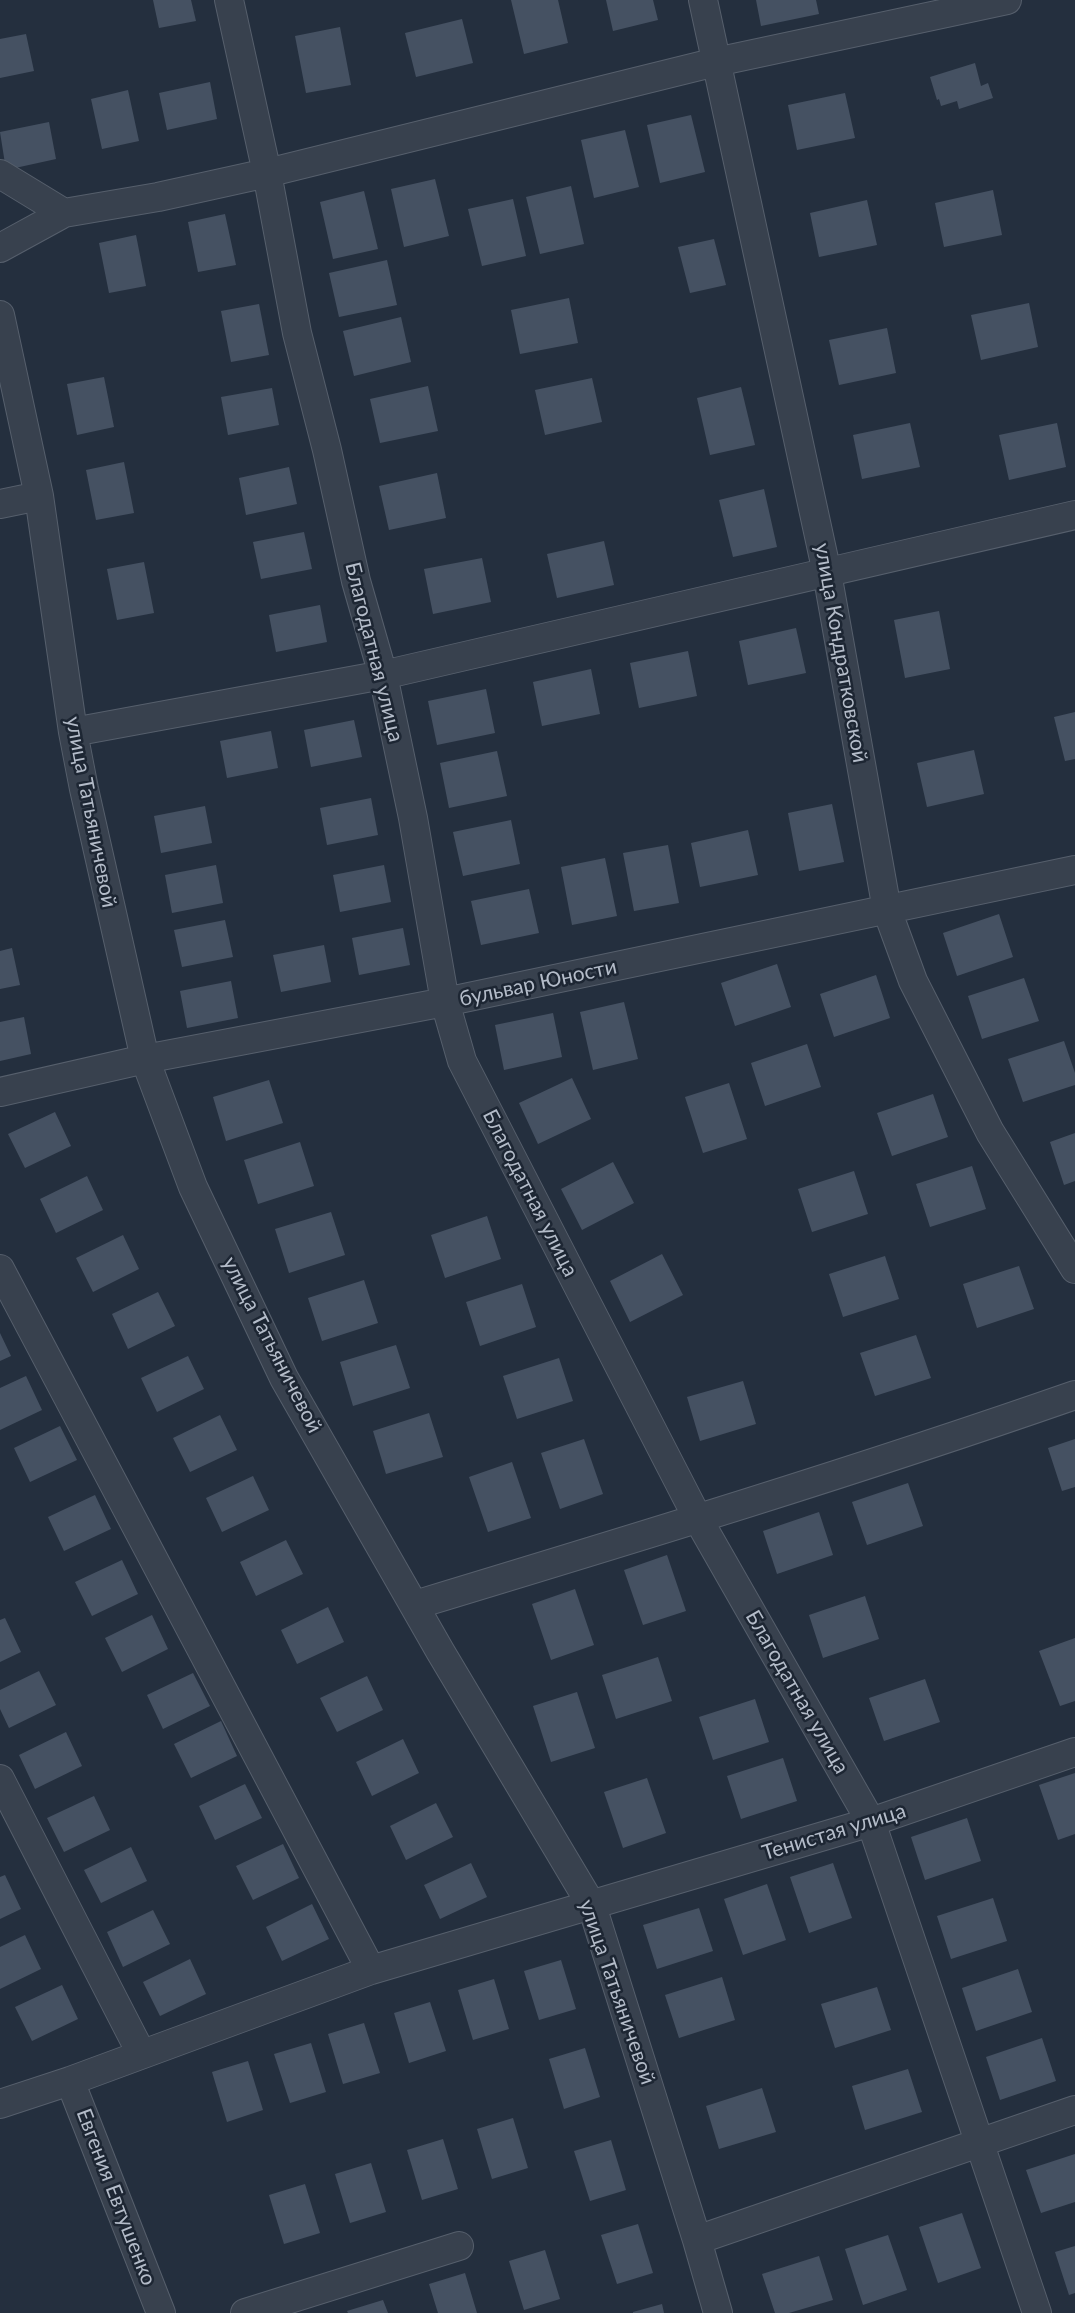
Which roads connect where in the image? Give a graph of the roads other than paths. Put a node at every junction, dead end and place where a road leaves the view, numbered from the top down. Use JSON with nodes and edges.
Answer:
{"nodes":[{"id":1,"x":229,"y":0,"type":"edge"},
{"id":2,"x":703,"y":0,"type":"edge"},
{"id":3,"x":1007,"y":0,"type":"edge"},
{"id":4,"x":716,"y":62,"type":"junction"},
{"id":5,"x":267,"y":173,"type":"junction"},
{"id":6,"x":0,"y":174,"type":"edge"},
{"id":7,"x":64,"y":213,"type":"junction"},
{"id":8,"x":0,"y":248,"type":"edge"},
{"id":9,"x":0,"y":315,"type":"edge"},
{"id":10,"x":39,"y":496,"type":"junction"},
{"id":11,"x":0,"y":504,"type":"edge"},
{"id":12,"x":1075,"y":515,"type":"edge"},
{"id":13,"x":827,"y":573,"type":"junction"},
{"id":14,"x":383,"y":676,"type":"junction"},
{"id":15,"x":73,"y":732,"type":"junction"},
{"id":16,"x":1075,"y":870,"type":"edge"},
{"id":17,"x":887,"y":911,"type":"junction"},
{"id":18,"x":445,"y":1002,"type":"junction"},
{"id":19,"x":145,"y":1059,"type":"junction"},
{"id":20,"x":0,"y":1092,"type":"edge"},
{"id":21,"x":0,"y":1269,"type":"edge"},
{"id":22,"x":1075,"y":1269,"type":"edge"},
{"id":23,"x":1075,"y":1395,"type":"edge"},
{"id":24,"x":698,"y":1519,"type":"junction"},
{"id":25,"x":415,"y":1605,"type":"junction"},
{"id":26,"x":1075,"y":1752,"type":"edge"},
{"id":27,"x":0,"y":1779,"type":"edge"},
{"id":28,"x":871,"y":1822,"type":"junction"},
{"id":29,"x":592,"y":1906,"type":"junction"},
{"id":30,"x":371,"y":1970,"type":"junction"},
{"id":31,"x":141,"y":2053,"type":"junction"},
{"id":32,"x":70,"y":2081,"type":"junction"},
{"id":33,"x":0,"y":2104,"type":"edge"},
{"id":34,"x":1075,"y":2110,"type":"edge"},
{"id":35,"x":979,"y":2144,"type":"junction"},
{"id":36,"x":697,"y":2240,"type":"junction"},
{"id":37,"x":459,"y":2246,"type":"dead end"},
{"id":38,"x":161,"y":2313,"type":"edge"},
{"id":39,"x":245,"y":2313,"type":"edge"},
{"id":40,"x":718,"y":2313,"type":"edge"},
{"id":41,"x":1037,"y":2313,"type":"edge"}],
"edges":[{"from":1,"to":5,"type":"street","name":"Благодатная улица"},
{"from":2,"to":4,"type":"street","name":"улица Кондратковской"},
{"from":3,"to":4,"type":"street"},
{"from":4,"to":5,"type":"street"},
{"from":4,"to":13,"type":"street","name":"улица Кондратковской"},
{"from":5,"to":7,"type":"street"},
{"from":5,"to":14,"type":"street","name":"Благодатная улица"},
{"from":6,"to":7,"type":"street"},
{"from":7,"to":8,"type":"street"},
{"from":9,"to":10,"type":"street","name":"улица Татьяничевой"},
{"from":10,"to":11,"type":"street"},
{"from":10,"to":15,"type":"street","name":"улица Татьяничевой"},
{"from":12,"to":13,"type":"street"},
{"from":13,"to":14,"type":"street"},
{"from":13,"to":17,"type":"street","name":"улица Кондратковской"},
{"from":14,"to":15,"type":"street"},
{"from":14,"to":18,"type":"street","name":"Благодатная улица"},
{"from":15,"to":19,"type":"street","name":"улица Татьяничевой"},
{"from":16,"to":17,"type":"street","name":"бульвар Юности"},
{"from":17,"to":18,"type":"street","name":"бульвар Юности"},
{"from":17,"to":22,"type":"street","name":"улица Кондратковской"},
{"from":18,"to":19,"type":"street","name":"бульвар Юности"},
{"from":18,"to":24,"type":"street","name":"Благодатная улица"},
{"from":19,"to":20,"type":"street","name":"бульвар Юности"},
{"from":19,"to":25,"type":"street","name":"улица Татьяничевой"},
{"from":21,"to":30,"type":"street"},
{"from":23,"to":24,"type":"street"},
{"from":24,"to":25,"type":"street"},
{"from":24,"to":28,"type":"street","name":"Благодатная улица"},
{"from":25,"to":29,"type":"street","name":"улица Татьяничевой"},
{"from":26,"to":28,"type":"street","name":"Тенистая улица"},
{"from":27,"to":31,"type":"street"},
{"from":28,"to":29,"type":"street","name":"Тенистая улица"},
{"from":28,"to":35,"type":"street","name":"Благодатная улица"},
{"from":29,"to":30,"type":"street","name":"Тенистая улица"},
{"from":29,"to":36,"type":"street","name":"улица Татьяничевой"},
{"from":30,"to":31,"type":"street","name":"Тенистая улица"},
{"from":31,"to":32,"type":"street","name":"Тенистая улица"},
{"from":32,"to":33,"type":"street","name":"Тенистая улица"},
{"from":32,"to":38,"type":"street","name":"Евгения Евтушенко"},
{"from":34,"to":35,"type":"street"},
{"from":35,"to":36,"type":"street"},
{"from":35,"to":41,"type":"street","name":"Благодатная улица"},
{"from":36,"to":40,"type":"street","name":"улица Татьяничевой"},
{"from":37,"to":39,"type":"street"}]}
